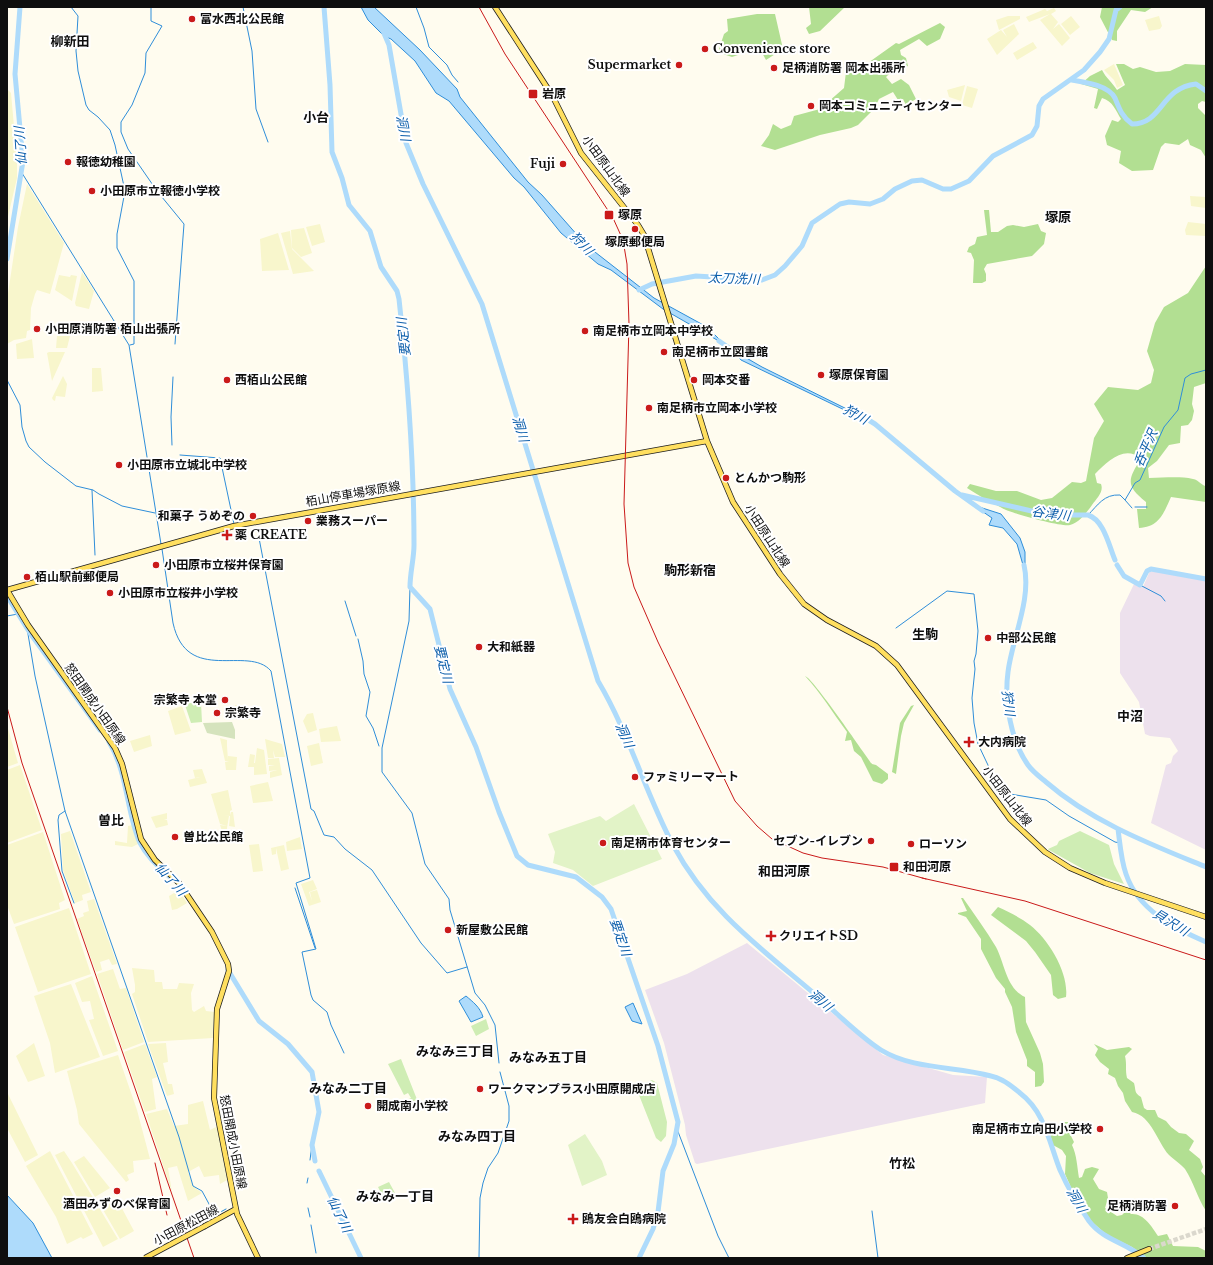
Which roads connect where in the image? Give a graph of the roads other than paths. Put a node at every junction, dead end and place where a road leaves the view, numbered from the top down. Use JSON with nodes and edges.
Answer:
{"nodes":[{"id":1,"x":495,"y":7,"type":"edge"},
{"id":2,"x":707,"y":441,"type":"junction"},
{"id":3,"x":7,"y":590,"type":"edge"},
{"id":4,"x":1206,"y":917,"type":"edge"},
{"id":5,"x":236,"y":1209,"type":"junction"},
{"id":6,"x":1149,"y":1249,"type":"tunnel mouth"},
{"id":7,"x":145,"y":1258,"type":"edge"},
{"id":8,"x":258,"y":1258,"type":"edge"},
{"id":9,"x":1127,"y":1258,"type":"edge"}],
"edges":[{"from":1,"to":2,"type":"main road","name":"小田原山北線"},
{"from":2,"to":3,"type":"main road","name":"栢山停車場塚原線"},
{"from":2,"to":4,"type":"main road","name":"小田原山北線"},
{"from":3,"to":5,"type":"main road","name":"怒田開成小田原線"},
{"from":5,"to":7,"type":"main road","name":"小田原松田線","bridge":true},
{"from":5,"to":8,"type":"main road","name":"怒田開成小田原線"},
{"from":6,"to":9,"type":"main road"}]}
